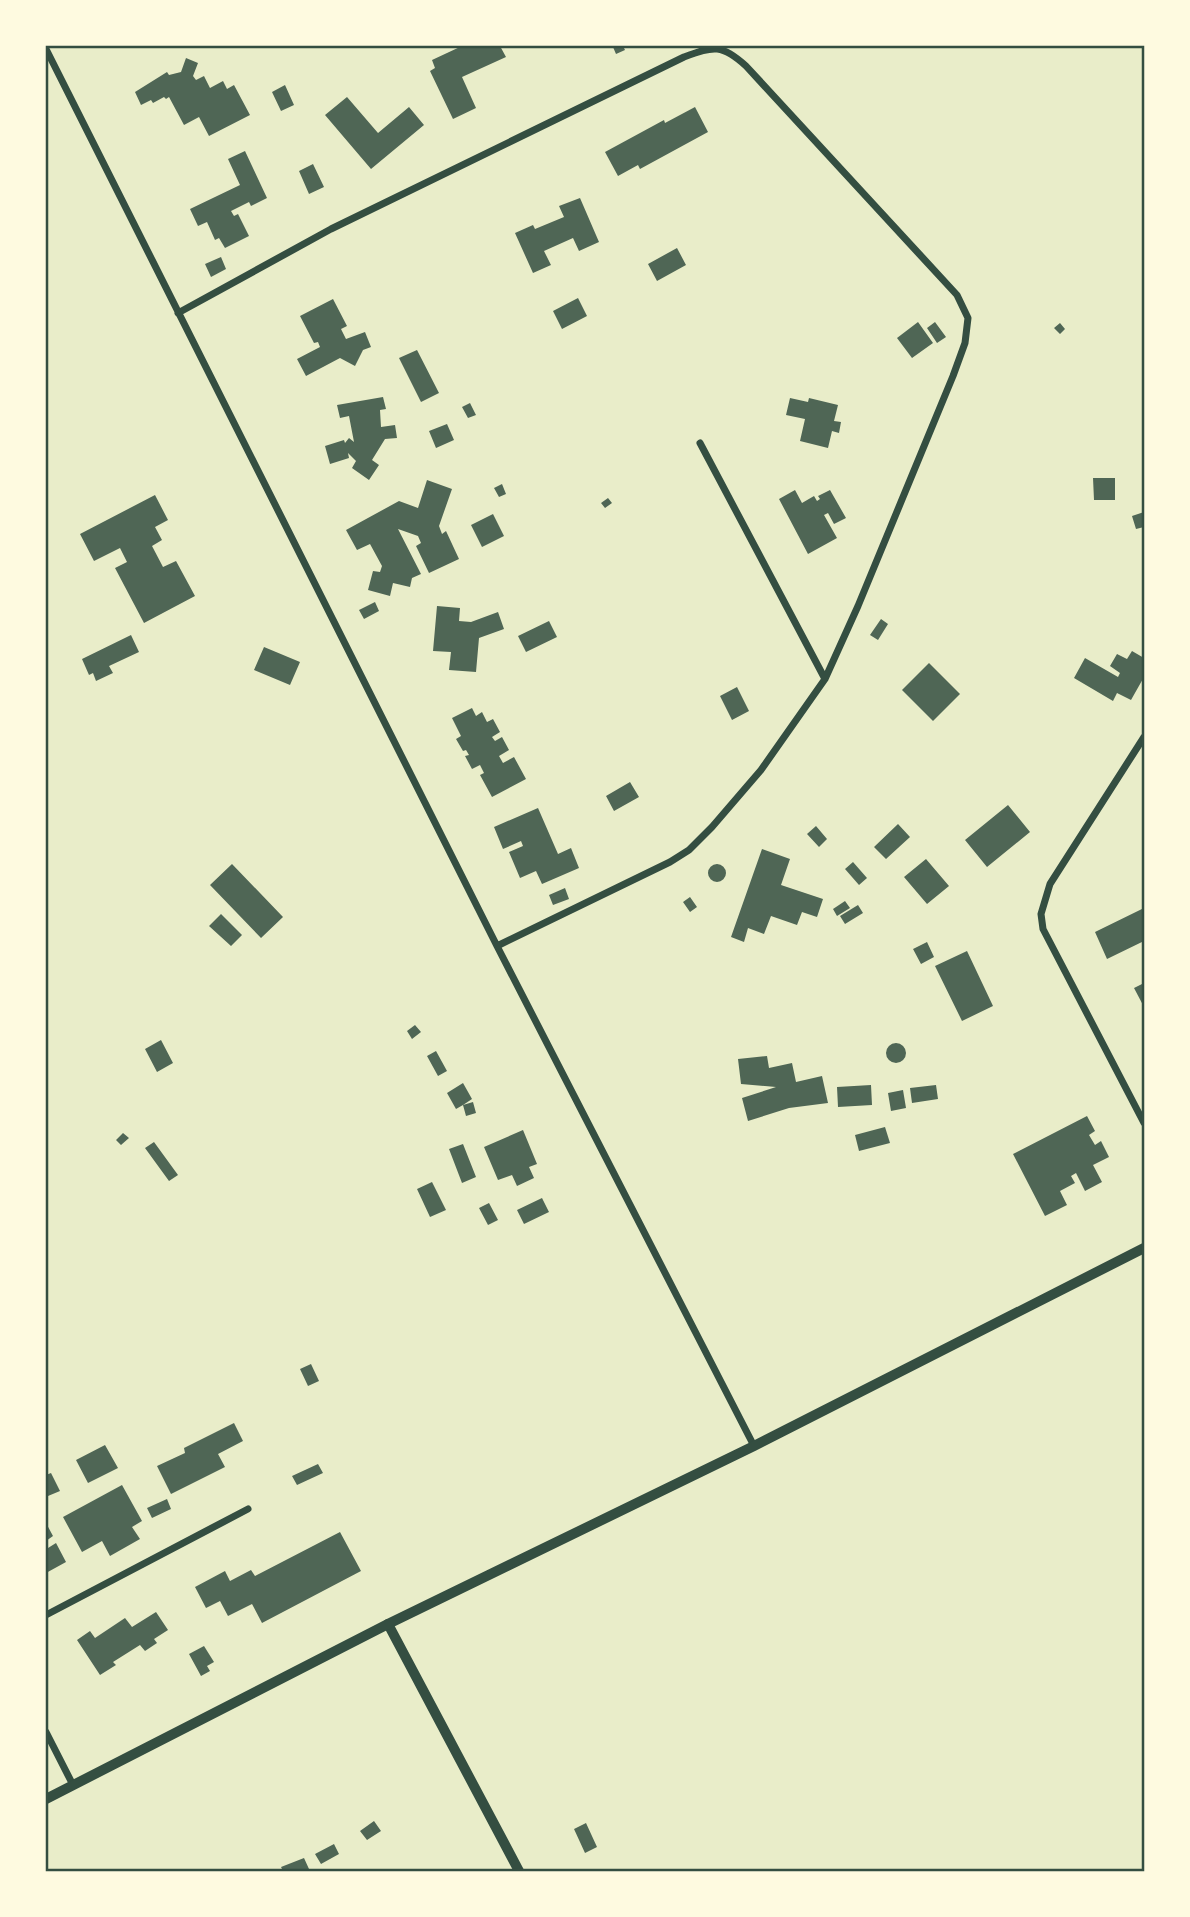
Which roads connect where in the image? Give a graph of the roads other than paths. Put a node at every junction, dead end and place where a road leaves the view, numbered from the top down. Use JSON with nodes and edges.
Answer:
{"nodes":[{"id":1,"x":46,"y":49,"type":"edge"},
{"id":2,"x":178,"y":313,"type":"junction"},
{"id":3,"x":700,"y":443,"type":"dead end"},
{"id":4,"x":825,"y":679,"type":"junction"},
{"id":5,"x":1144,"y":737,"type":"edge"},
{"id":6,"x":497,"y":946,"type":"junction"},
{"id":7,"x":1144,"y":1123,"type":"edge"},
{"id":8,"x":1144,"y":1248,"type":"edge"},
{"id":9,"x":754,"y":1446,"type":"junction"},
{"id":10,"x":248,"y":1508,"type":"dead end"},
{"id":11,"x":46,"y":1615,"type":"edge"},
{"id":12,"x":388,"y":1624,"type":"junction"},
{"id":13,"x":46,"y":1732,"type":"edge"},
{"id":14,"x":73,"y":1785,"type":"junction"},
{"id":15,"x":46,"y":1799,"type":"edge"},
{"id":16,"x":519,"y":1871,"type":"edge"}],
"edges":[{"from":1,"to":2,"type":"street"},
{"from":2,"to":4,"type":"street"},
{"from":2,"to":6,"type":"street"},
{"from":3,"to":4,"type":"street"},
{"from":4,"to":6,"type":"street"},
{"from":5,"to":7,"type":"street"},
{"from":6,"to":9,"type":"street"},
{"from":8,"to":9,"type":"main road"},
{"from":9,"to":12,"type":"main road"},
{"from":10,"to":11,"type":"street"},
{"from":12,"to":14,"type":"main road"},
{"from":12,"to":16,"type":"street"},
{"from":13,"to":14,"type":"street"},
{"from":14,"to":15,"type":"main road"}]}
